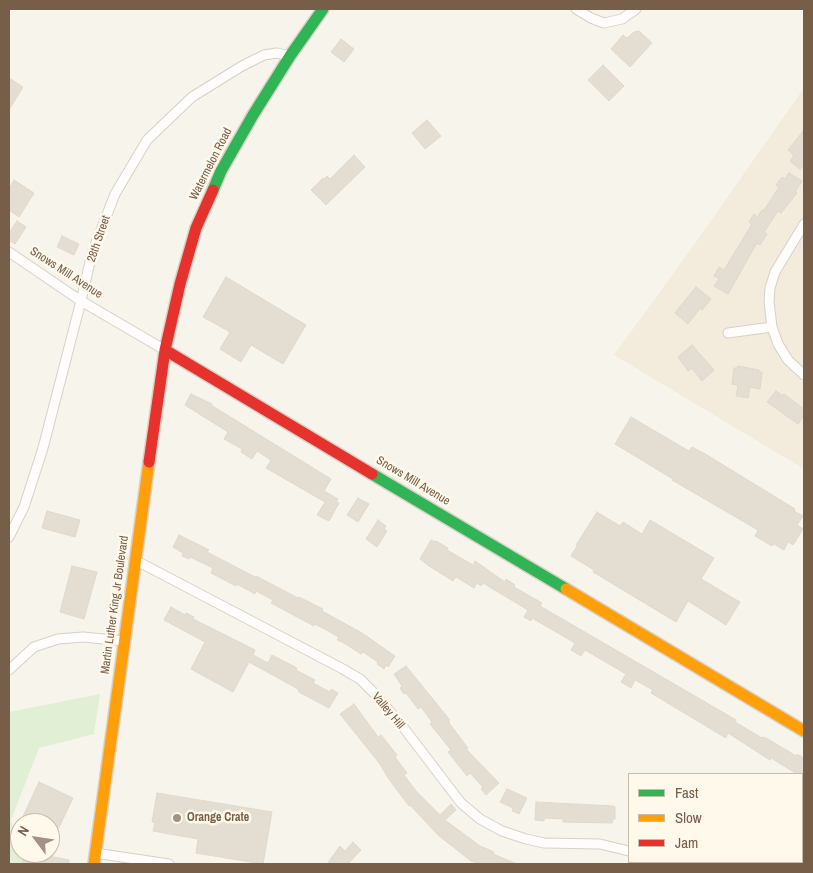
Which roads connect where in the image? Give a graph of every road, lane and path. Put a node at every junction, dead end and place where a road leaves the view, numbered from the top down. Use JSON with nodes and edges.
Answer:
{"nodes":[{"id":1,"x":323,"y":9,"type":"edge"},
{"id":2,"x":576,"y":9,"type":"edge"},
{"id":3,"x":636,"y":9,"type":"edge"},
{"id":4,"x":290,"y":56,"type":"junction"},
{"id":5,"x":804,"y":224,"type":"edge"},
{"id":6,"x":9,"y":252,"type":"edge"},
{"id":7,"x":82,"y":301,"type":"junction"},
{"id":8,"x":772,"y":327,"type":"junction"},
{"id":9,"x":728,"y":333,"type":"dead end"},
{"id":10,"x":165,"y":350,"type":"junction"},
{"id":11,"x":804,"y":375,"type":"edge"},
{"id":12,"x":9,"y":537,"type":"edge"},
{"id":13,"x":135,"y":560,"type":"junction"},
{"id":14,"x":124,"y":641,"type":"junction"},
{"id":15,"x":9,"y":670,"type":"edge"},
{"id":16,"x":804,"y":732,"type":"edge"},
{"id":17,"x":628,"y":852,"type":"edge"},
{"id":18,"x":94,"y":859,"type":"edge"},
{"id":19,"x":169,"y":864,"type":"edge"}],
"edges":[{"from":1,"to":4,"type":"main road","name":"Watermelon Road"},
{"from":2,"to":3,"type":"street"},
{"from":4,"to":7,"type":"street","name":"28th Street"},
{"from":4,"to":10,"type":"main road","name":"Watermelon Road"},
{"from":5,"to":8,"type":"street"},
{"from":6,"to":7,"type":"street","name":"Snows Mill Avenue"},
{"from":7,"to":10,"type":"street","name":"Snows Mill Avenue"},
{"from":7,"to":12,"type":"street","name":"28th Street"},
{"from":8,"to":9,"type":"street"},
{"from":8,"to":11,"type":"street"},
{"from":10,"to":13,"type":"main road","name":"Martin Luther King Jr Boulevard"},
{"from":10,"to":16,"type":"main road","name":"Snows Mill Avenue"},
{"from":13,"to":14,"type":"main road","name":"Martin Luther King Jr Boulevard"},
{"from":13,"to":17,"type":"street","name":"Valley Hill"},
{"from":14,"to":15,"type":"street"},
{"from":14,"to":18,"type":"main road","name":"Martin Luther King Jr Boulevard"},
{"from":18,"to":19,"type":"street"}]}
